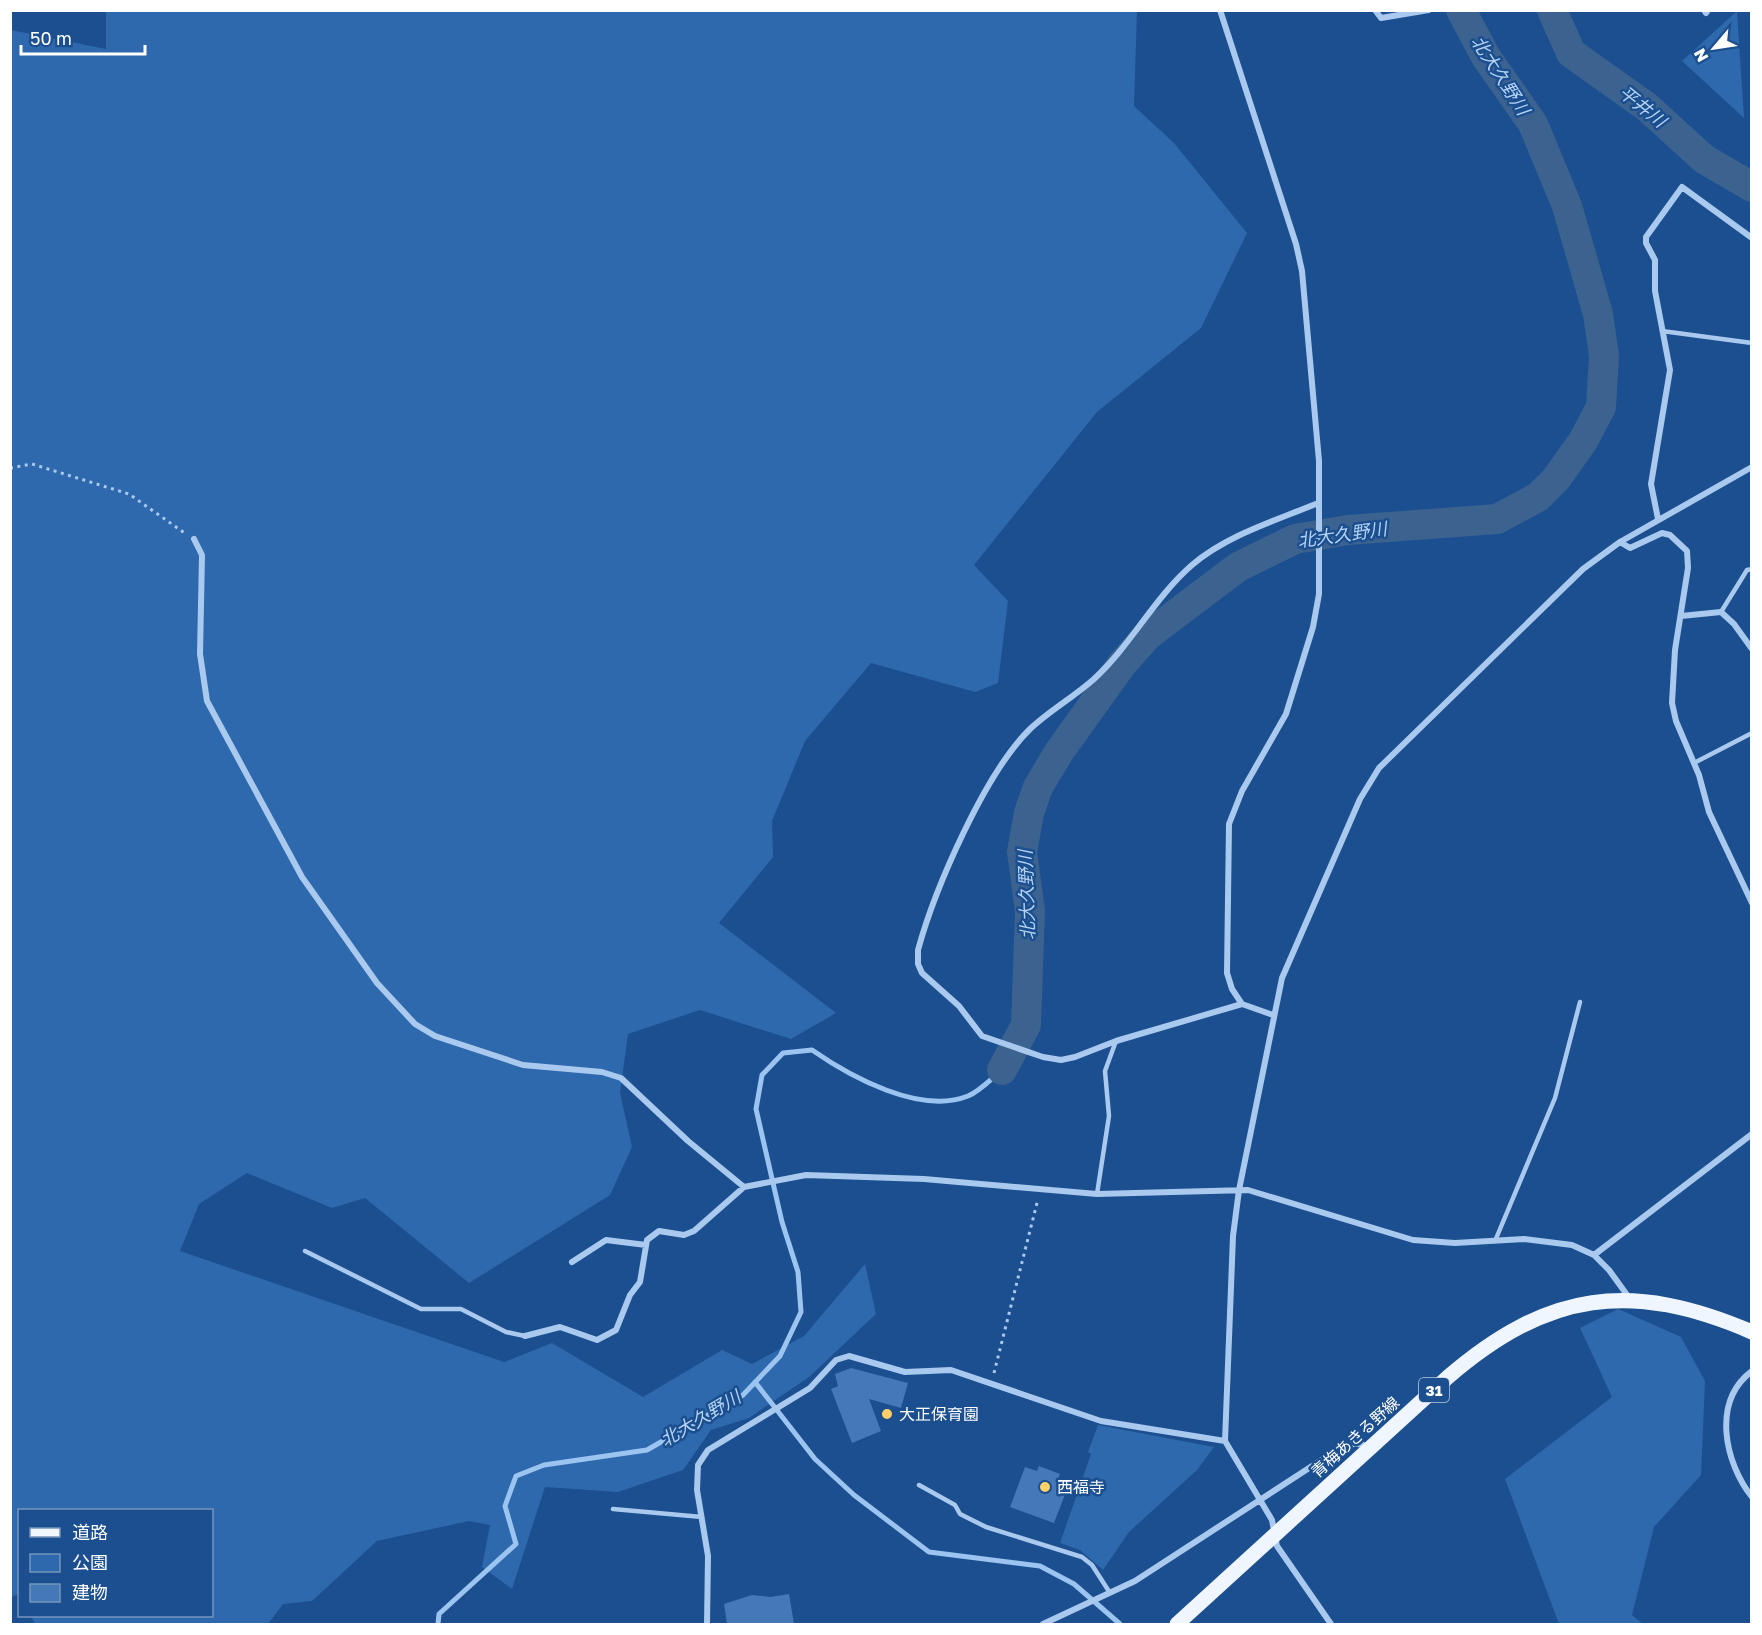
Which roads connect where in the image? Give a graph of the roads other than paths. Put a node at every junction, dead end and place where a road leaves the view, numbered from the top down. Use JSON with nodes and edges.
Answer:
{"nodes":[{"id":1,"x":1220,"y":10,"type":"edge"},
{"id":2,"x":1375,"y":10,"type":"edge"},
{"id":3,"x":1429,"y":10,"type":"edge"},
{"id":4,"x":1752,"y":238,"type":"edge"},
{"id":5,"x":1662,"y":331,"type":"junction"},
{"id":6,"x":1752,"y":344,"type":"edge"},
{"id":7,"x":1752,"y":467,"type":"edge"},
{"id":8,"x":1318,"y":503,"type":"junction"},
{"id":9,"x":1658,"y":519,"type":"junction"},
{"id":10,"x":194,"y":539,"type":"road end"},
{"id":11,"x":1620,"y":542,"type":"junction"},
{"id":12,"x":1752,"y":569,"type":"edge"},
{"id":13,"x":1721,"y":612,"type":"junction"},
{"id":14,"x":1681,"y":616,"type":"junction"},
{"id":15,"x":1752,"y":649,"type":"edge"},
{"id":16,"x":1752,"y":734,"type":"edge"},
{"id":17,"x":1694,"y":763,"type":"junction"},
{"id":18,"x":1752,"y":903,"type":"edge"},
{"id":19,"x":1580,"y":1002,"type":"dead end"},
{"id":20,"x":1242,"y":1004,"type":"junction"},
{"id":21,"x":1273,"y":1015,"type":"junction"},
{"id":22,"x":1116,"y":1041,"type":"junction"},
{"id":23,"x":1752,"y":1134,"type":"edge"},
{"id":24,"x":744,"y":1187,"type":"junction"},
{"id":25,"x":1239,"y":1190,"type":"junction"},
{"id":26,"x":1097,"y":1194,"type":"junction"},
{"id":27,"x":1495,"y":1241,"type":"junction"},
{"id":28,"x":646,"y":1245,"type":"junction"},
{"id":29,"x":305,"y":1251,"type":"dead end"},
{"id":30,"x":1594,"y":1255,"type":"junction"},
{"id":31,"x":572,"y":1262,"type":"dead end"},
{"id":32,"x":1630,"y":1300,"type":"junction"},
{"id":33,"x":1752,"y":1332,"type":"edge"},
{"id":34,"x":525,"y":1336,"type":"joint"},
{"id":35,"x":1752,"y":1371,"type":"edge"},
{"id":36,"x":1225,"y":1441,"type":"junction"},
{"id":37,"x":1371,"y":1447,"type":"junction"},
{"id":38,"x":919,"y":1485,"type":"dead end"},
{"id":39,"x":1752,"y":1497,"type":"edge"},
{"id":40,"x":1260,"y":1498,"type":"junction"},
{"id":41,"x":614,"y":1509,"type":"dead end"},
{"id":42,"x":702,"y":1517,"type":"junction"},
{"id":43,"x":1275,"y":1534,"type":"junction"},
{"id":44,"x":1110,"y":1593,"type":"junction"},
{"id":45,"x":707,"y":1624,"type":"edge"},
{"id":46,"x":1043,"y":1624,"type":"edge"},
{"id":47,"x":1177,"y":1624,"type":"edge"},
{"id":48,"x":1331,"y":1624,"type":"edge"}],
"edges":[{"from":1,"to":8,"type":"street"},
{"from":2,"to":3,"type":"street"},
{"from":4,"to":5,"type":"street"},
{"from":5,"to":6,"type":"lane"},
{"from":5,"to":9,"type":"street"},
{"from":7,"to":9,"type":"street"},
{"from":8,"to":20,"type":"street"},
{"from":8,"to":22,"type":"street"},
{"from":9,"to":11,"type":"street"},
{"from":10,"to":24,"type":"street"},
{"from":11,"to":14,"type":"street"},
{"from":11,"to":21,"type":"street"},
{"from":12,"to":13,"type":"lane"},
{"from":13,"to":14,"type":"street"},
{"from":13,"to":15,"type":"street"},
{"from":14,"to":17,"type":"street"},
{"from":16,"to":17,"type":"lane"},
{"from":17,"to":18,"type":"street"},
{"from":19,"to":27,"type":"lane"},
{"from":20,"to":21,"type":"street"},
{"from":20,"to":22,"type":"street"},
{"from":21,"to":25,"type":"street"},
{"from":22,"to":26,"type":"lane"},
{"from":23,"to":30,"type":"street"},
{"from":24,"to":26,"type":"street"},
{"from":24,"to":28,"type":"street"},
{"from":25,"to":26,"type":"street"},
{"from":25,"to":27,"type":"street"},
{"from":25,"to":36,"type":"street"},
{"from":27,"to":30,"type":"street"},
{"from":28,"to":31,"type":"street"},
{"from":28,"to":34,"type":"street"},
{"from":29,"to":34,"type":"lane"},
{"from":30,"to":32,"type":"street"},
{"from":32,"to":33,"type":"main road","name":"青梅あきる野線","number":"31"},
{"from":32,"to":37,"type":"main road","name":"青梅あきる野線","number":"31"},
{"from":35,"to":39,"type":"street"},
{"from":36,"to":40,"type":"street"},
{"from":36,"to":42,"type":"street"},
{"from":37,"to":40,"type":"street"},
{"from":37,"to":43,"type":"main road","name":"青梅あきる野線","number":"31"},
{"from":38,"to":44,"type":"lane"},
{"from":40,"to":43,"type":"street"},
{"from":40,"to":44,"type":"street"},
{"from":41,"to":42,"type":"lane"},
{"from":42,"to":45,"type":"street"},
{"from":43,"to":47,"type":"main road","name":"青梅あきる野線","number":"31"},
{"from":43,"to":48,"type":"street"},
{"from":44,"to":46,"type":"street"}]}
